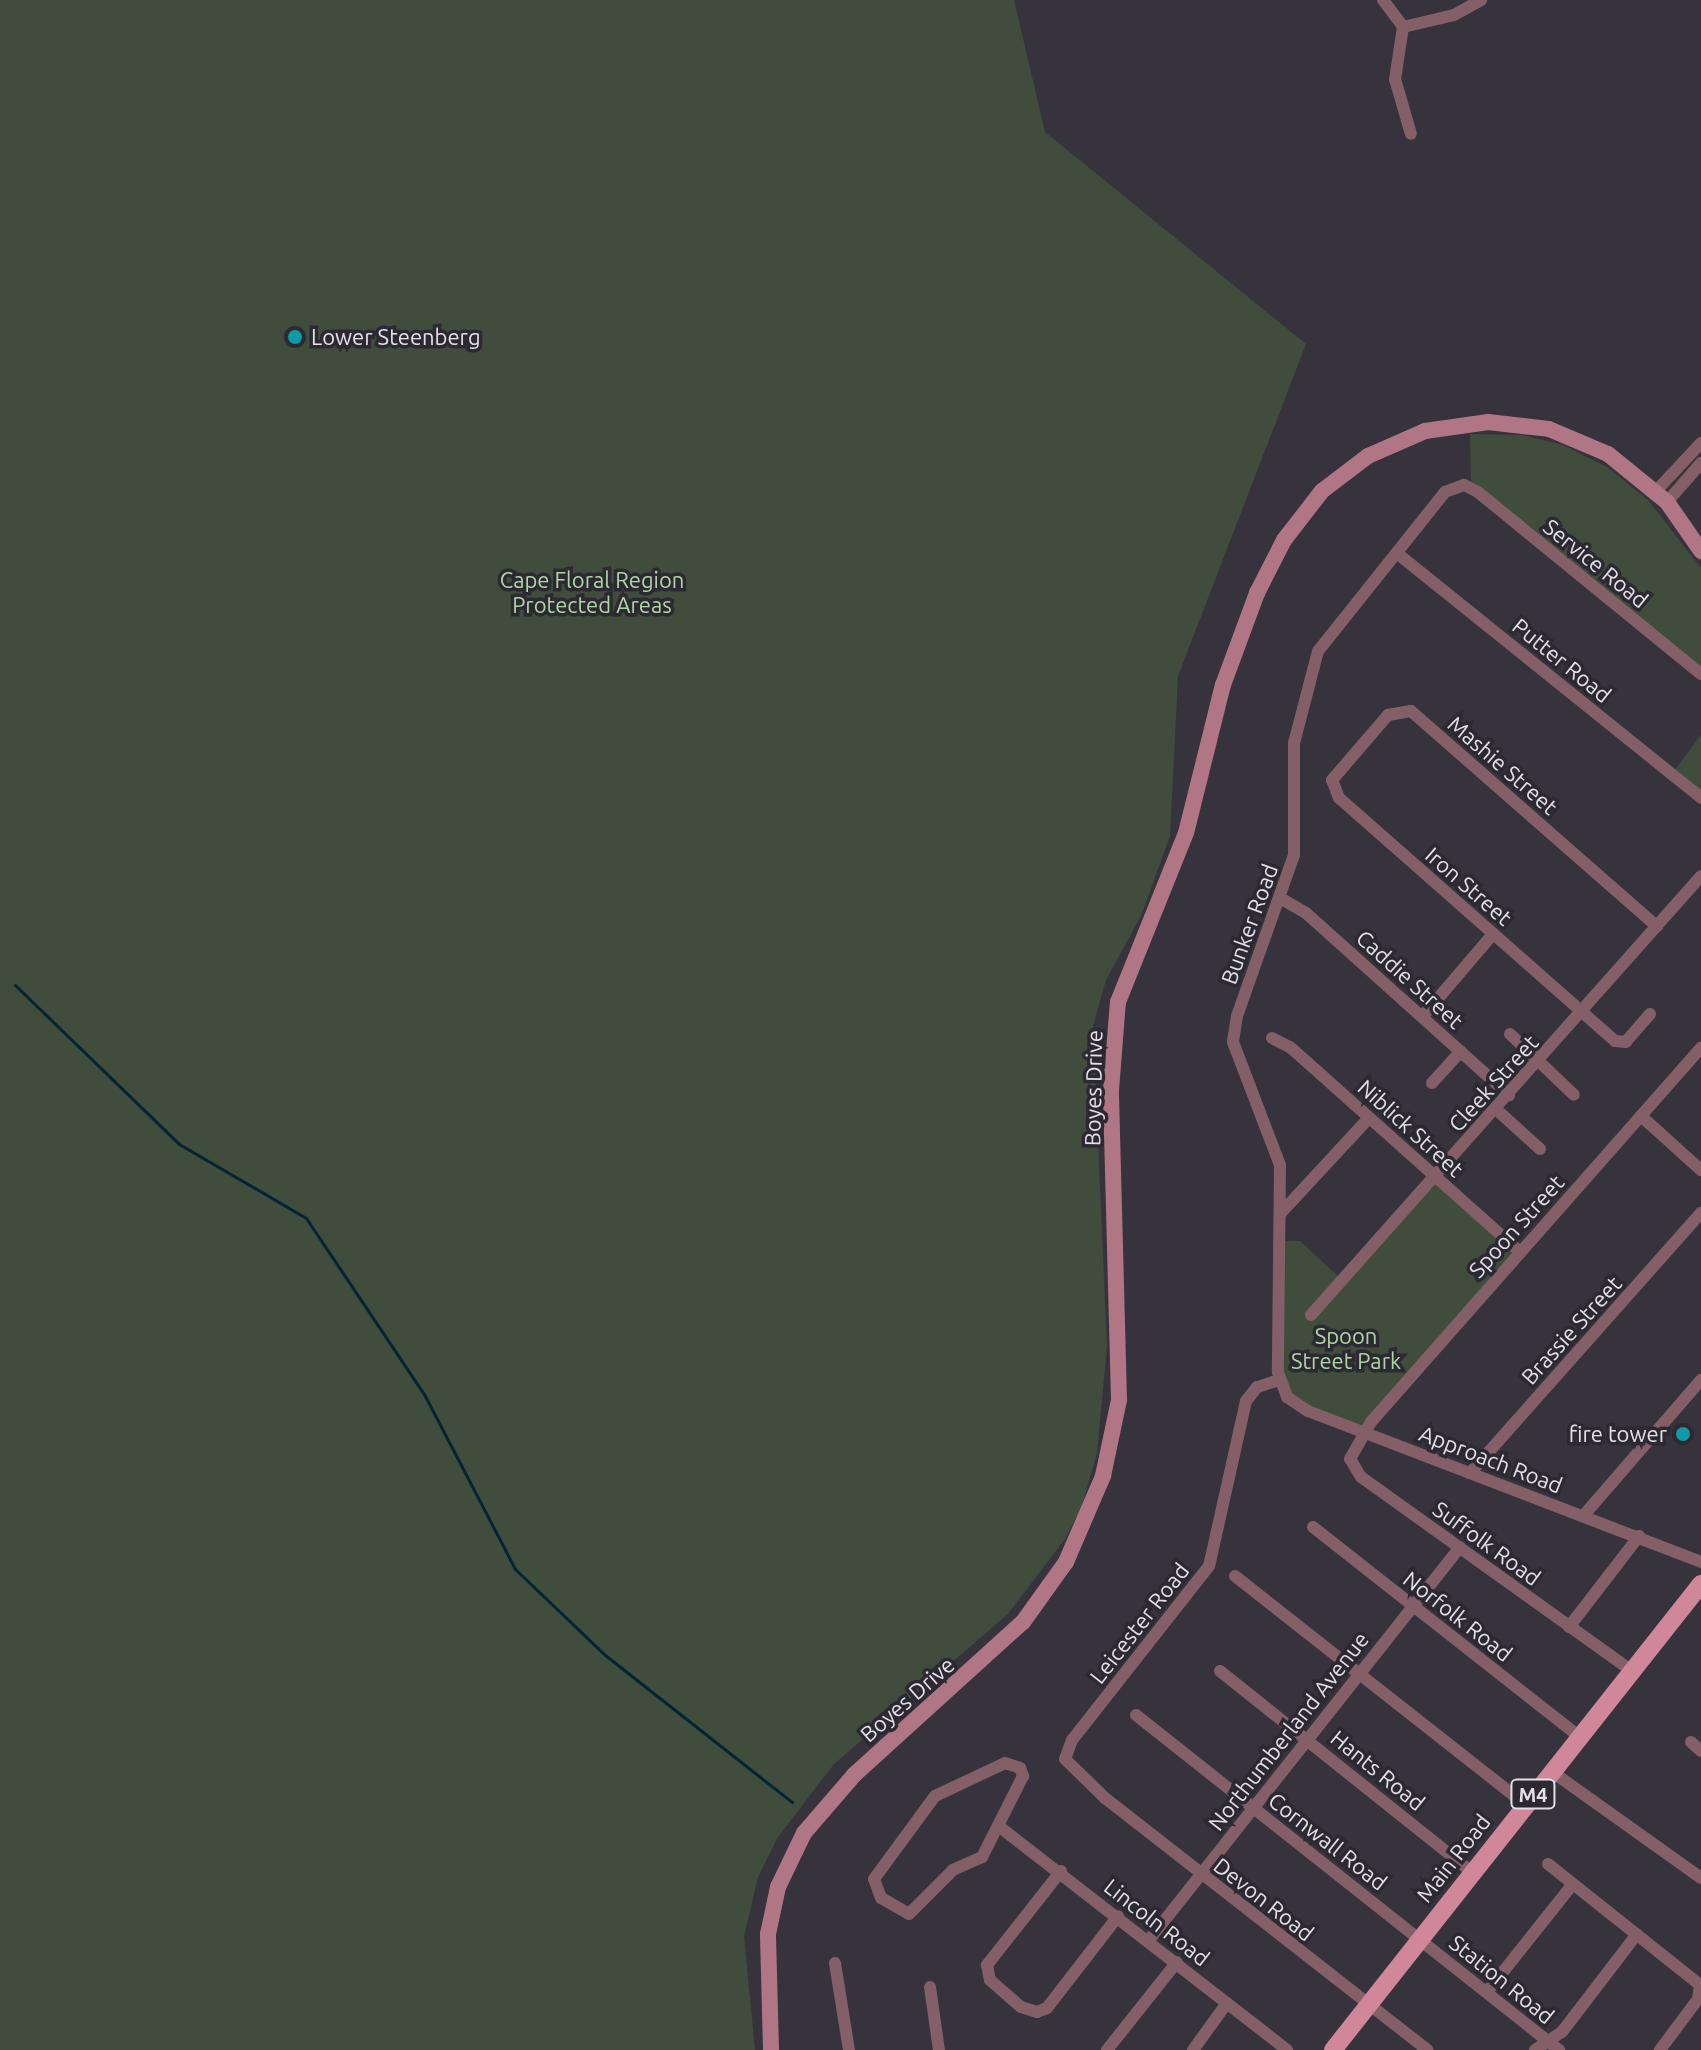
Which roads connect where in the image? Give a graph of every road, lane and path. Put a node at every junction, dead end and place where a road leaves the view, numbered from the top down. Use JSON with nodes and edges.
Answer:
{"nodes":[{"id":1,"x":1383,"y":0,"type":"edge"},
{"id":2,"x":1481,"y":0,"type":"edge"},
{"id":3,"x":1403,"y":27,"type":"junction"},
{"id":4,"x":1411,"y":134,"type":"dead end"},
{"id":5,"x":1701,"y":443,"type":"edge"},
{"id":6,"x":1701,"y":463,"type":"edge"},
{"id":7,"x":1464,"y":485,"type":"joint"},
{"id":8,"x":1662,"y":496,"type":"junction"},
{"id":9,"x":1701,"y":551,"type":"edge"},
{"id":10,"x":1398,"y":554,"type":"junction"},
{"id":11,"x":1701,"y":674,"type":"edge"},
{"id":12,"x":1332,"y":787,"type":"joint"},
{"id":13,"x":1701,"y":798,"type":"edge"},
{"id":14,"x":1701,"y":876,"type":"edge"},
{"id":15,"x":1280,"y":898,"type":"junction"},
{"id":16,"x":1657,"y":926,"type":"junction"},
{"id":17,"x":1493,"y":934,"type":"junction"},
{"id":18,"x":1582,"y":1013,"type":"junction"},
{"id":19,"x":1650,"y":1014,"type":"dead end"},
{"id":20,"x":1423,"y":1016,"type":"junction"},
{"id":21,"x":1510,"y":1034,"type":"dead end"},
{"id":22,"x":1272,"y":1038,"type":"dead end"},
{"id":23,"x":1701,"y":1048,"type":"edge"},
{"id":24,"x":1461,"y":1051,"type":"junction"},
{"id":25,"x":1539,"y":1062,"type":"junction"},
{"id":26,"x":1432,"y":1083,"type":"dead end"},
{"id":27,"x":1509,"y":1095,"type":"junction"},
{"id":28,"x":1574,"y":1095,"type":"dead end"},
{"id":29,"x":1497,"y":1110,"type":"junction"},
{"id":30,"x":1641,"y":1116,"type":"junction"},
{"id":31,"x":1369,"y":1118,"type":"junction"},
{"id":32,"x":1540,"y":1149,"type":"dead end"},
{"id":33,"x":1701,"y":1170,"type":"edge"},
{"id":34,"x":1435,"y":1177,"type":"junction"},
{"id":35,"x":1701,"y":1213,"type":"edge"},
{"id":36,"x":1280,"y":1214,"type":"junction"},
{"id":37,"x":1520,"y":1252,"type":"junction"},
{"id":38,"x":1311,"y":1315,"type":"dead end"},
{"id":39,"x":1279,"y":1380,"type":"junction"},
{"id":40,"x":1701,"y":1380,"type":"edge"},
{"id":41,"x":1365,"y":1433,"type":"junction"},
{"id":42,"x":1470,"y":1473,"type":"junction"},
{"id":43,"x":1584,"y":1515,"type":"junction"},
{"id":44,"x":1313,"y":1527,"type":"dead end"},
{"id":45,"x":1639,"y":1536,"type":"junction"},
{"id":46,"x":1460,"y":1547,"type":"junction"},
{"id":47,"x":1698,"y":1556,"type":"edge"},
{"id":48,"x":1235,"y":1576,"type":"dead end"},
{"id":49,"x":1701,"y":1584,"type":"edge"},
{"id":50,"x":1413,"y":1606,"type":"junction"},
{"id":51,"x":1569,"y":1627,"type":"junction"},
{"id":52,"x":1220,"y":1671,"type":"dead end"},
{"id":53,"x":1632,"y":1671,"type":"junction"},
{"id":54,"x":1360,"y":1673,"type":"junction"},
{"id":55,"x":1136,"y":1715,"type":"dead end"},
{"id":56,"x":1579,"y":1736,"type":"junction"},
{"id":57,"x":1307,"y":1740,"type":"junction"},
{"id":58,"x":1065,"y":1759,"type":"joint"},
{"id":59,"x":1551,"y":1771,"type":"junction"},
{"id":60,"x":1525,"y":1804,"type":"junction"},
{"id":61,"x":1254,"y":1807,"type":"junction"},
{"id":62,"x":1001,"y":1828,"type":"junction"},
{"id":63,"x":1548,"y":1864,"type":"dead end"},
{"id":64,"x":1061,"y":1871,"type":"junction"},
{"id":65,"x":1472,"y":1872,"type":"junction"},
{"id":66,"x":1201,"y":1874,"type":"junction"},
{"id":67,"x":1701,"y":1878,"type":"edge"},
{"id":68,"x":1573,"y":1884,"type":"junction"},
{"id":69,"x":1118,"y":1916,"type":"junction"},
{"id":70,"x":1637,"y":1934,"type":"junction"},
{"id":71,"x":1420,"y":1939,"type":"junction"},
{"id":72,"x":1149,"y":1940,"type":"junction"},
{"id":73,"x":1177,"y":1962,"type":"junction"},
{"id":74,"x":835,"y":1963,"type":"dead end"},
{"id":75,"x":930,"y":1987,"type":"dead end"},
{"id":76,"x":1487,"y":1992,"type":"junction"},
{"id":77,"x":1227,"y":2003,"type":"junction"},
{"id":78,"x":1368,"y":2005,"type":"junction"},
{"id":79,"x":1554,"y":2046,"type":"edge"},
{"id":80,"x":771,"y":2050,"type":"edge"},
{"id":81,"x":849,"y":2050,"type":"edge"},
{"id":82,"x":939,"y":2050,"type":"edge"},
{"id":83,"x":1107,"y":2050,"type":"edge"},
{"id":84,"x":1193,"y":2050,"type":"edge"},
{"id":85,"x":1287,"y":2050,"type":"edge"},
{"id":86,"x":1333,"y":2050,"type":"edge"},
{"id":87,"x":1427,"y":2050,"type":"edge"},
{"id":88,"x":1535,"y":2050,"type":"edge"},
{"id":89,"x":1660,"y":2050,"type":"edge"}],
"edges":[{"from":1,"to":3,"type":"street"},
{"from":2,"to":3,"type":"street"},
{"from":3,"to":4,"type":"street"},
{"from":5,"to":8,"type":"street"},
{"from":6,"to":8,"type":"street"},
{"from":7,"to":10,"type":"street","name":"Bunker Road"},
{"from":7,"to":11,"type":"street","name":"Service Road"},
{"from":8,"to":9,"type":"main road","name":"Boyes Drive"},
{"from":8,"to":80,"type":"main road","name":"Boyes Drive"},
{"from":10,"to":13,"type":"street","name":"Putter Road"},
{"from":10,"to":15,"type":"street","name":"Bunker Road"},
{"from":12,"to":16,"type":"street","name":"Mashie Street"},
{"from":12,"to":17,"type":"street","name":"Iron Street"},
{"from":14,"to":16,"type":"street","name":"Cleek Street"},
{"from":15,"to":20,"type":"street","name":"Caddie Street"},
{"from":15,"to":36,"type":"street","name":"Bunker Road"},
{"from":16,"to":18,"type":"street","name":"Cleek Street"},
{"from":17,"to":18,"type":"street","name":"Iron Street"},
{"from":17,"to":20,"type":"street"},
{"from":18,"to":19,"type":"street","name":"Iron Street"},
{"from":18,"to":25,"type":"street","name":"Cleek Street"},
{"from":20,"to":24,"type":"street","name":"Caddie Street"},
{"from":21,"to":25,"type":"street"},
{"from":22,"to":31,"type":"street","name":"Niblick Street"},
{"from":23,"to":30,"type":"street","name":"Spoon Street"},
{"from":24,"to":26,"type":"street"},
{"from":24,"to":27,"type":"street","name":"Caddie Street"},
{"from":25,"to":27,"type":"street","name":"Cleek Street"},
{"from":25,"to":28,"type":"street"},
{"from":27,"to":29,"type":"street","name":"Cleek Street"},
{"from":29,"to":32,"type":"street"},
{"from":29,"to":34,"type":"street","name":"Cleek Street"},
{"from":30,"to":33,"type":"street"},
{"from":30,"to":37,"type":"street","name":"Spoon Street"},
{"from":31,"to":34,"type":"street","name":"Niblick Street"},
{"from":31,"to":36,"type":"street"},
{"from":34,"to":37,"type":"street","name":"Niblick Street"},
{"from":34,"to":38,"type":"street","name":"Cleek Street"},
{"from":35,"to":42,"type":"street","name":"Brassie Street"},
{"from":36,"to":39,"type":"street","name":"Bunker Road"},
{"from":37,"to":41,"type":"street","name":"Spoon Street"},
{"from":39,"to":41,"type":"street","name":"Approach Road"},
{"from":39,"to":58,"type":"street","name":"Leicester Road"},
{"from":40,"to":43,"type":"street"},
{"from":41,"to":42,"type":"street","name":"Approach Road"},
{"from":41,"to":46,"type":"street","name":"Suffolk Road"},
{"from":42,"to":43,"type":"street","name":"Approach Road"},
{"from":43,"to":45,"type":"street","name":"Approach Road"},
{"from":44,"to":50,"type":"street","name":"Norfolk Road"},
{"from":45,"to":47,"type":"street","name":"Approach Road"},
{"from":45,"to":51,"type":"street"},
{"from":46,"to":50,"type":"street","name":"Northumberland Avenue"},
{"from":46,"to":51,"type":"street","name":"Suffolk Road"},
{"from":48,"to":54,"type":"street"},
{"from":49,"to":53,"type":"main road","name":"Main Road","number":"M4"},
{"from":50,"to":54,"type":"street","name":"Northumberland Avenue"},
{"from":50,"to":56,"type":"street","name":"Norfolk Road"},
{"from":51,"to":53,"type":"street","name":"Suffolk Road"},
{"from":52,"to":57,"type":"street","name":"Hants Road"},
{"from":53,"to":56,"type":"main road","name":"Main Road","number":"M4"},
{"from":54,"to":57,"type":"street","name":"Northumberland Avenue"},
{"from":54,"to":60,"type":"street"},
{"from":55,"to":61,"type":"street","name":"Cornwall Road"},
{"from":56,"to":59,"type":"main road","name":"Main Road","number":"M4"},
{"from":57,"to":61,"type":"street","name":"Northumberland Avenue"},
{"from":57,"to":65,"type":"street","name":"Hants Road"},
{"from":58,"to":66,"type":"street","name":"Devon Road"},
{"from":59,"to":60,"type":"main road","name":"Main Road","number":"M4"},
{"from":59,"to":67,"type":"street"},
{"from":60,"to":65,"type":"main road","name":"Main Road","number":"M4"},
{"from":61,"to":66,"type":"street","name":"Northumberland Avenue"},
{"from":61,"to":71,"type":"street","name":"Cornwall Road"},
{"from":62,"to":62,"type":"street"},
{"from":62,"to":64,"type":"street","name":"Lincoln Road"},
{"from":63,"to":68,"type":"street"},
{"from":64,"to":69,"type":"street","name":"Lincoln Road"},
{"from":64,"to":69,"type":"street"},
{"from":65,"to":71,"type":"main road","name":"Main Road","number":"M4"},
{"from":66,"to":72,"type":"street","name":"Northumberland Avenue"},
{"from":66,"to":78,"type":"street","name":"Devon Road"},
{"from":68,"to":70,"type":"street"},
{"from":68,"to":76,"type":"street"},
{"from":69,"to":72,"type":"street","name":"Lincoln Road"},
{"from":70,"to":79,"type":"street"},
{"from":70,"to":89,"type":"street"},
{"from":71,"to":76,"type":"street","name":"Station Road"},
{"from":71,"to":78,"type":"main road","name":"Main Road","number":"M4"},
{"from":72,"to":73,"type":"street","name":"Lincoln Road"},
{"from":73,"to":77,"type":"street","name":"Lincoln Road"},
{"from":73,"to":83,"type":"street"},
{"from":74,"to":81,"type":"street"},
{"from":75,"to":82,"type":"street"},
{"from":76,"to":79,"type":"street","name":"Station Road"},
{"from":77,"to":84,"type":"street"},
{"from":77,"to":85,"type":"street","name":"Lincoln Road"},
{"from":78,"to":86,"type":"main road","name":"Main Road","number":"M4"},
{"from":78,"to":87,"type":"street","name":"Devon Road"},
{"from":79,"to":88,"type":"street"}]}
